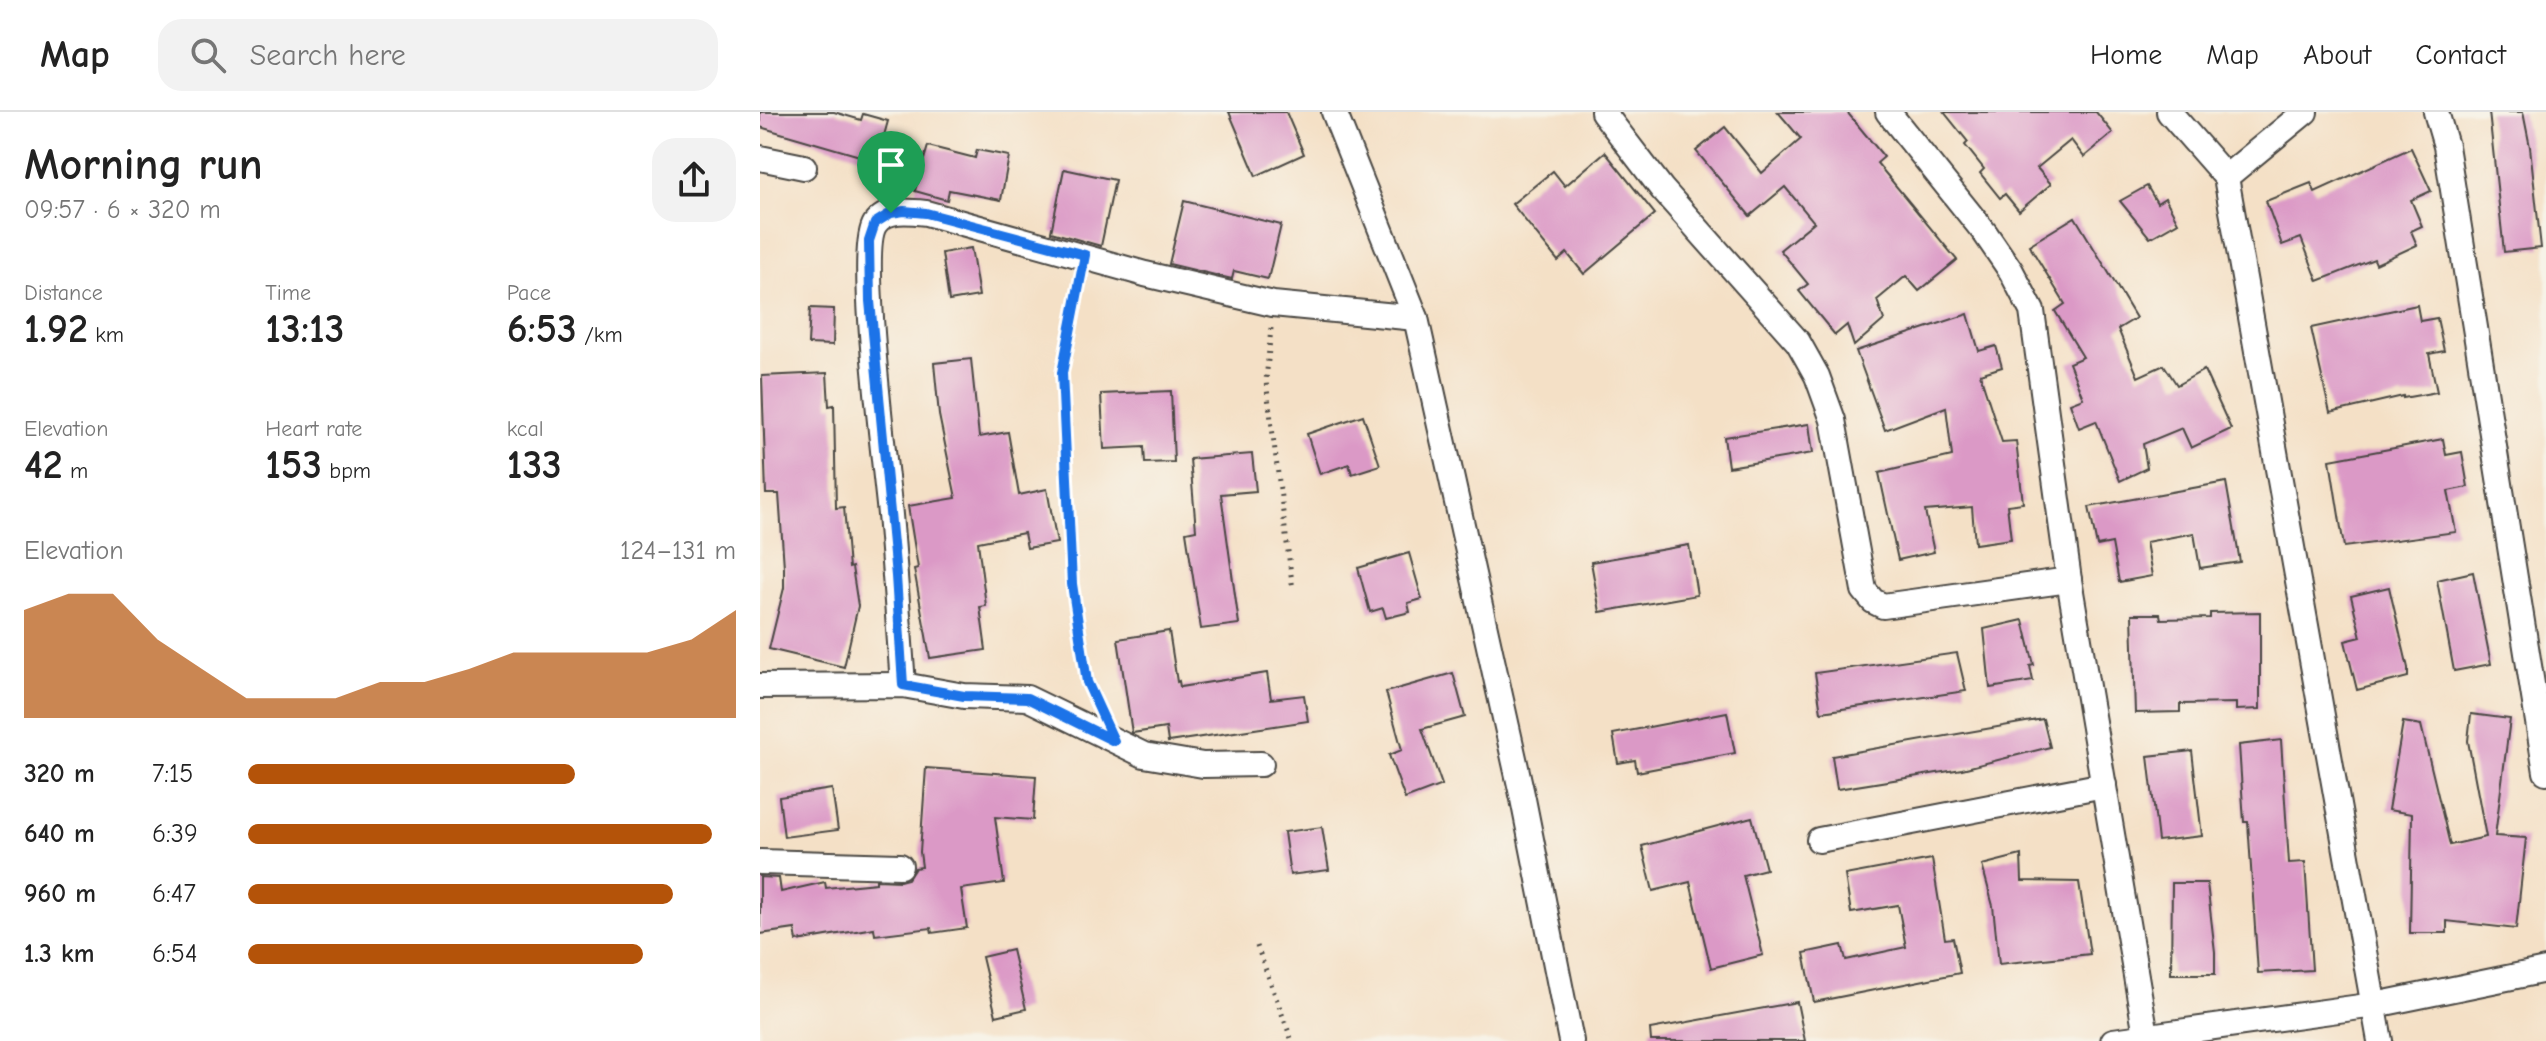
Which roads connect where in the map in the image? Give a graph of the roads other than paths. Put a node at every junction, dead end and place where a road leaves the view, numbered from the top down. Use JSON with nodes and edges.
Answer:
{"nodes":[{"id":1,"x":1334,"y":112,"type":"edge"},
{"id":2,"x":1603,"y":112,"type":"edge"},
{"id":3,"x":1888,"y":112,"type":"edge"},
{"id":4,"x":2169,"y":112,"type":"edge"},
{"id":5,"x":2305,"y":112,"type":"edge"},
{"id":6,"x":2436,"y":112,"type":"edge"},
{"id":7,"x":760,"y":158,"type":"edge"},
{"id":8,"x":804,"y":167,"type":"dead end"},
{"id":9,"x":2226,"y":177,"type":"junction"},
{"id":10,"x":1416,"y":318,"type":"junction"},
{"id":11,"x":2069,"y":580,"type":"junction"},
{"id":12,"x":903,"y":685,"type":"junction"},
{"id":13,"x":760,"y":686,"type":"edge"},
{"id":14,"x":1261,"y":764,"type":"dead end"},
{"id":15,"x":2546,"y":772,"type":"edge"},
{"id":16,"x":2104,"y":785,"type":"junction"},
{"id":17,"x":1819,"y":840,"type":"dead end"},
{"id":18,"x":760,"y":862,"type":"edge"},
{"id":19,"x":900,"y":866,"type":"dead end"},
{"id":20,"x":2546,"y":970,"type":"edge"},
{"id":21,"x":2375,"y":1005,"type":"junction"},
{"id":22,"x":2146,"y":1035,"type":"junction"},
{"id":23,"x":1571,"y":1041,"type":"edge"},
{"id":24,"x":2113,"y":1041,"type":"edge"},
{"id":25,"x":2380,"y":1041,"type":"edge"}],
"edges":[{"from":1,"to":10,"type":"street"},
{"from":2,"to":11,"type":"street"},
{"from":3,"to":11,"type":"street"},
{"from":4,"to":9,"type":"street"},
{"from":5,"to":9,"type":"street"},
{"from":6,"to":15,"type":"street"},
{"from":7,"to":8,"type":"street"},
{"from":9,"to":21,"type":"street"},
{"from":10,"to":12,"type":"street"},
{"from":10,"to":23,"type":"street"},
{"from":11,"to":16,"type":"street"},
{"from":12,"to":13,"type":"street"},
{"from":12,"to":14,"type":"street"},
{"from":16,"to":17,"type":"street"},
{"from":16,"to":22,"type":"street"},
{"from":18,"to":19,"type":"street"},
{"from":20,"to":21,"type":"street"},
{"from":21,"to":22,"type":"street"},
{"from":21,"to":25,"type":"street"},
{"from":22,"to":24,"type":"street"}]}
